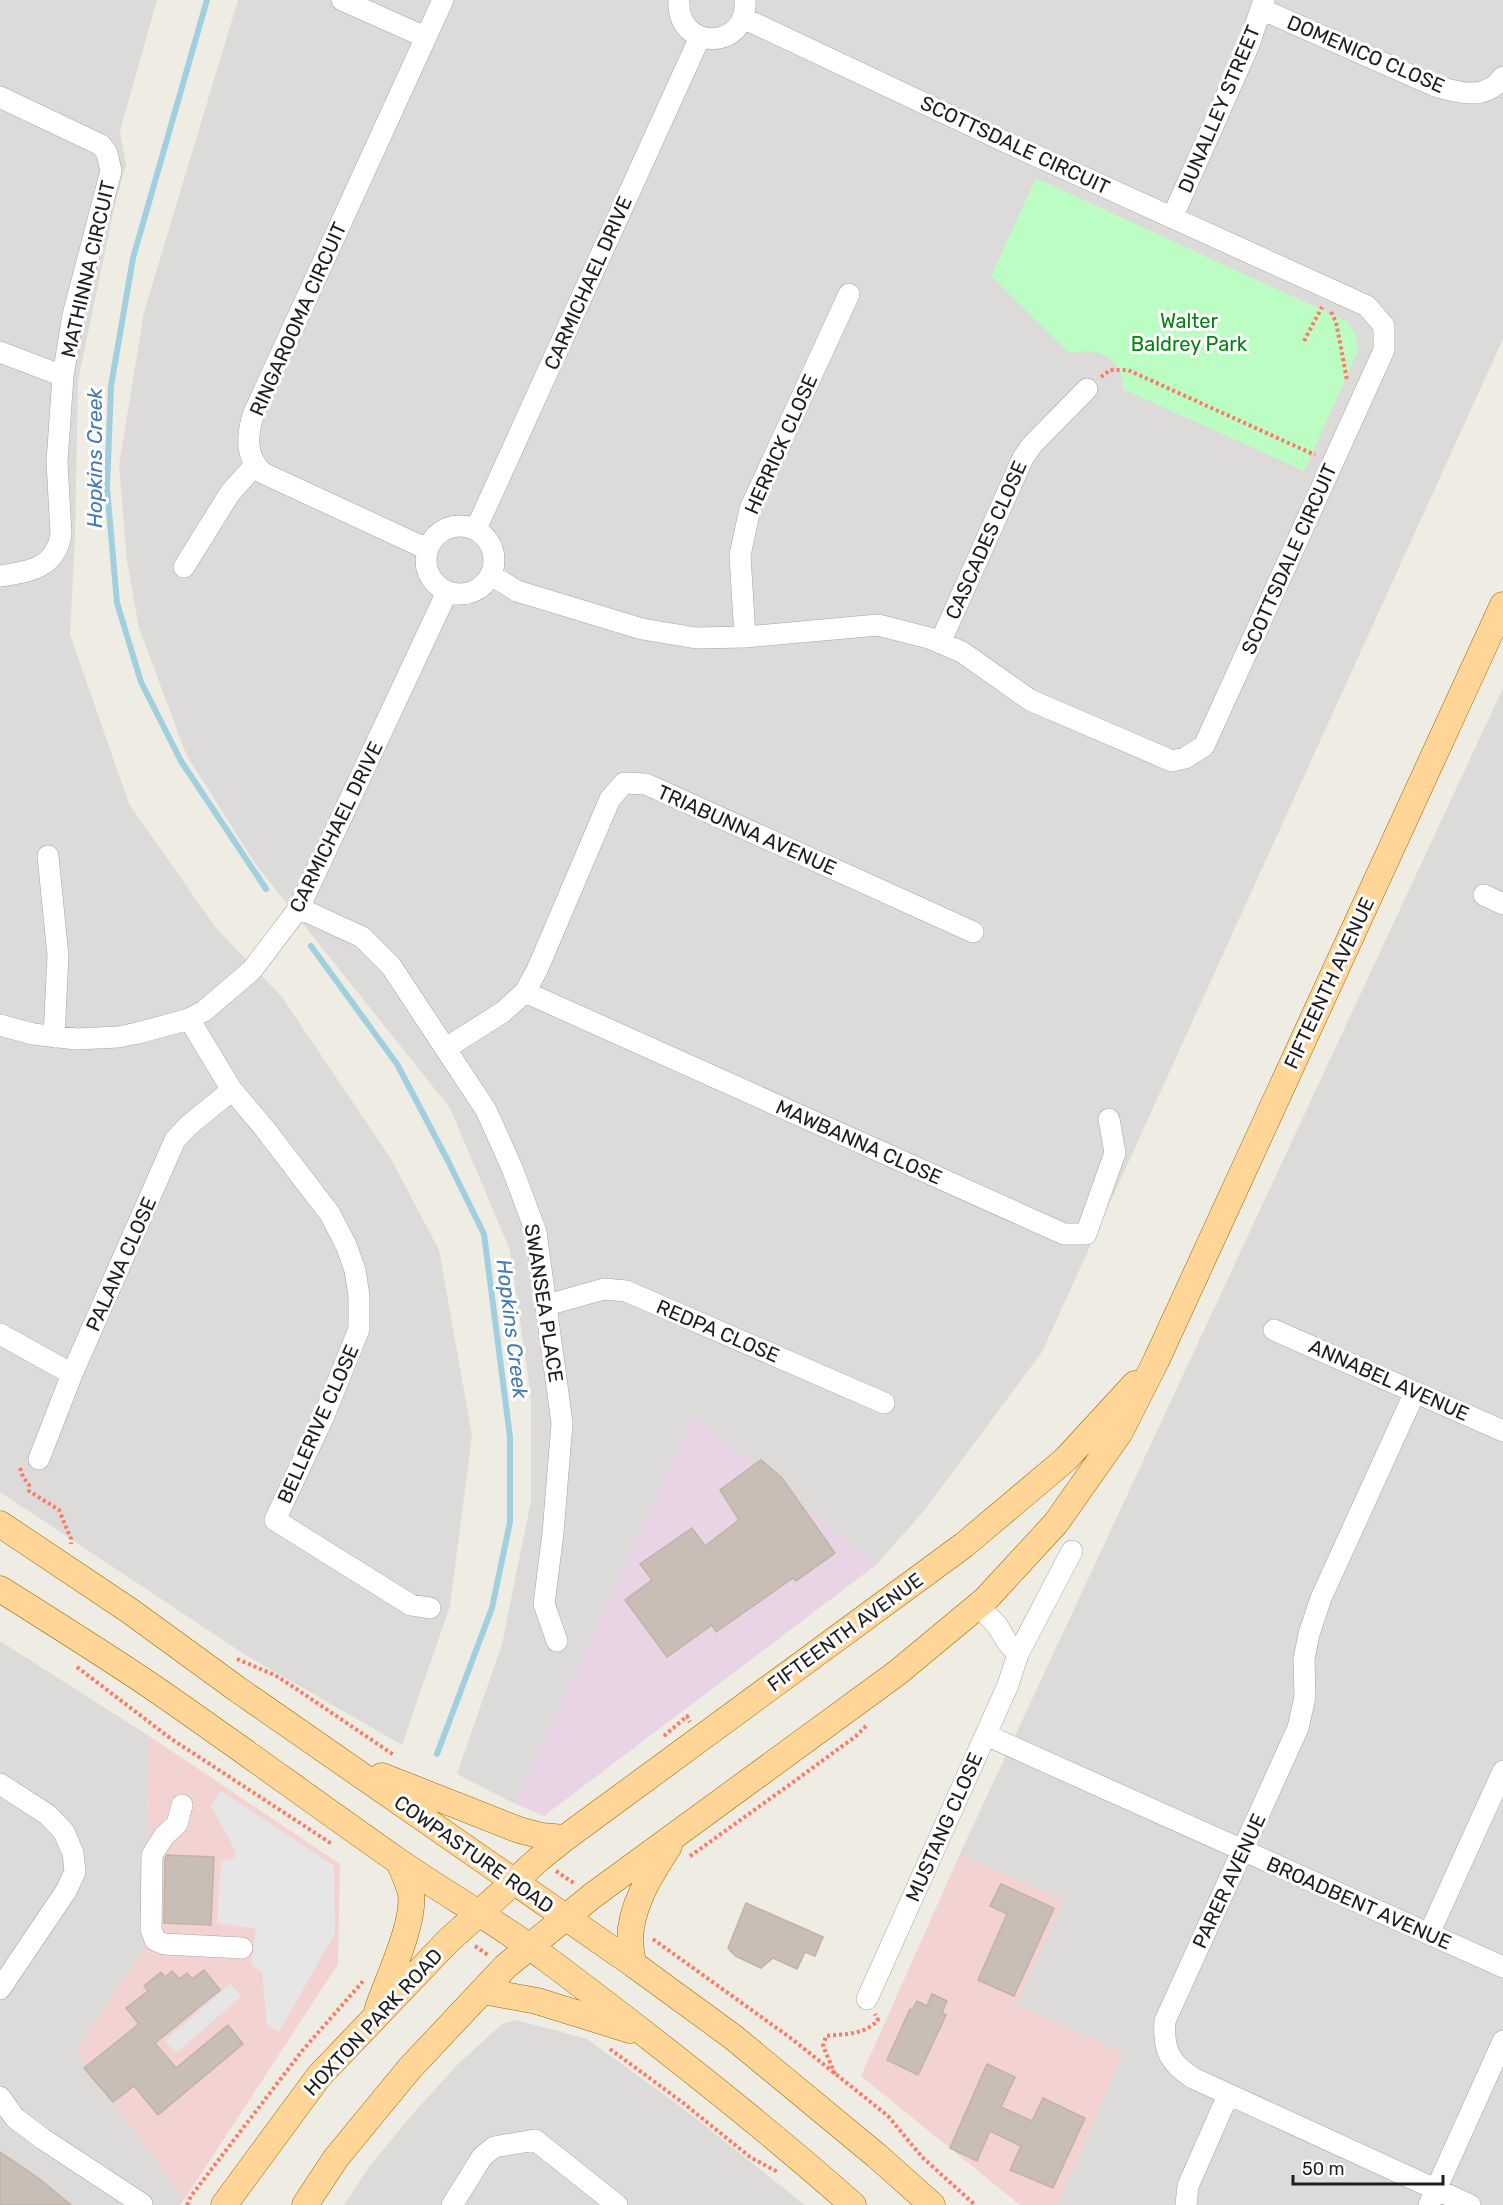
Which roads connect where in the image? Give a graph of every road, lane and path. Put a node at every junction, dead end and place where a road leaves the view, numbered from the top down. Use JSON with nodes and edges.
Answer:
{"nodes":[{"id":1,"x":342,"y":0,"type":"edge"},
{"id":2,"x":443,"y":0,"type":"edge"},
{"id":3,"x":679,"y":0,"type":"edge"},
{"id":4,"x":1263,"y":4,"type":"edge"},
{"id":5,"x":744,"y":9,"type":"edge"},
{"id":6,"x":425,"y":37,"type":"junction"},
{"id":7,"x":700,"y":37,"type":"junction"},
{"id":8,"x":1503,"y":78,"type":"edge"},
{"id":9,"x":0,"y":97,"type":"edge"},
{"id":10,"x":1172,"y":218,"type":"junction"},
{"id":11,"x":849,"y":294,"type":"dead end"},
{"id":12,"x":1304,"y":340,"type":"dead end"},
{"id":13,"x":0,"y":352,"type":"edge"},
{"id":14,"x":63,"y":376,"type":"junction"},
{"id":15,"x":1087,"y":389,"type":"joint"},
{"id":16,"x":1348,"y":389,"type":"dead end"},
{"id":17,"x":1332,"y":463,"type":"junction"},
{"id":18,"x":255,"y":465,"type":"junction"},
{"id":19,"x":476,"y":530,"type":"junction"},
{"id":20,"x":427,"y":549,"type":"junction"},
{"id":21,"x":184,"y":567,"type":"dead end"},
{"id":22,"x":491,"y":575,"type":"junction"},
{"id":23,"x":0,"y":576,"type":"edge"},
{"id":24,"x":447,"y":592,"type":"junction"},
{"id":25,"x":1503,"y":605,"type":"edge"},
{"id":26,"x":1497,"y":636,"type":"edge"},
{"id":27,"x":745,"y":637,"type":"junction"},
{"id":28,"x":940,"y":642,"type":"junction"},
{"id":29,"x":48,"y":856,"type":"dead end"},
{"id":30,"x":299,"y":908,"type":"junction"},
{"id":31,"x":972,"y":932,"type":"dead end"},
{"id":32,"x":525,"y":993,"type":"junction"},
{"id":33,"x":189,"y":1019,"type":"junction"},
{"id":34,"x":0,"y":1025,"type":"edge"},
{"id":35,"x":54,"y":1037,"type":"junction"},
{"id":36,"x":446,"y":1048,"type":"junction"},
{"id":37,"x":232,"y":1090,"type":"junction"},
{"id":38,"x":1109,"y":1119,"type":"dead end"},
{"id":39,"x":547,"y":1305,"type":"junction"},
{"id":40,"x":1274,"y":1330,"type":"dead end"},
{"id":41,"x":0,"y":1334,"type":"edge"},
{"id":42,"x":1156,"y":1361,"type":"junction"},
{"id":43,"x":72,"y":1374,"type":"junction"},
{"id":44,"x":1415,"y":1392,"type":"junction"},
{"id":45,"x":884,"y":1403,"type":"dead end"},
{"id":46,"x":1503,"y":1431,"type":"edge"},
{"id":47,"x":39,"y":1459,"type":"joint"},
{"id":48,"x":0,"y":1524,"type":"edge"},
{"id":49,"x":64,"y":1544,"type":"dead end"},
{"id":50,"x":1072,"y":1551,"type":"dead end"},
{"id":51,"x":0,"y":1589,"type":"edge"},
{"id":52,"x":978,"y":1606,"type":"junction"},
{"id":53,"x":430,"y":1608,"type":"dead end"},
{"id":54,"x":557,"y":1641,"type":"dead end"},
{"id":55,"x":228,"y":1654,"type":"dead end"},
{"id":56,"x":1017,"y":1654,"type":"junction"},
{"id":57,"x":70,"y":1661,"type":"dead end"},
{"id":58,"x":986,"y":1735,"type":"junction"},
{"id":59,"x":338,"y":1758,"type":"junction"},
{"id":60,"x":399,"y":1759,"type":"dead end"},
{"id":61,"x":1503,"y":1771,"type":"edge"},
{"id":62,"x":0,"y":1784,"type":"edge"},
{"id":63,"x":182,"y":1805,"type":"dead end"},
{"id":64,"x":675,"y":1835,"type":"junction"},
{"id":65,"x":566,"y":1838,"type":"junction"},
{"id":66,"x":335,"y":1846,"type":"dead end"},
{"id":67,"x":1242,"y":1851,"type":"junction"},
{"id":68,"x":399,"y":1862,"type":"junction"},
{"id":69,"x":515,"y":1881,"type":"junction"},
{"id":70,"x":479,"y":1912,"type":"junction"},
{"id":71,"x":565,"y":1918,"type":"junction"},
{"id":72,"x":648,"y":1930,"type":"dead end"},
{"id":73,"x":456,"y":1933,"type":"junction"},
{"id":74,"x":1429,"y":1934,"type":"junction"},
{"id":75,"x":530,"y":1947,"type":"junction"},
{"id":76,"x":242,"y":1948,"type":"dead end"},
{"id":77,"x":633,"y":1964,"type":"junction"},
{"id":78,"x":506,"y":1966,"type":"junction"},
{"id":79,"x":1503,"y":1968,"type":"edge"},
{"id":80,"x":367,"y":1977,"type":"dead end"},
{"id":81,"x":0,"y":1989,"type":"edge"},
{"id":82,"x":483,"y":1991,"type":"junction"},
{"id":83,"x":867,"y":1999,"type":"joint"},
{"id":84,"x":375,"y":2016,"type":"junction"},
{"id":85,"x":647,"y":2035,"type":"junction"},
{"id":86,"x":1503,"y":2041,"type":"edge"},
{"id":87,"x":603,"y":2043,"type":"dead end"},
{"id":88,"x":836,"y":2074,"type":"junction"},
{"id":89,"x":1228,"y":2095,"type":"junction"},
{"id":90,"x":0,"y":2097,"type":"edge"},
{"id":91,"x":781,"y":2174,"type":"dead end"},
{"id":92,"x":1433,"y":2197,"type":"edge"},
{"id":93,"x":142,"y":2204,"type":"edge"},
{"id":94,"x":187,"y":2205,"type":"edge"},
{"id":95,"x":224,"y":2205,"type":"edge"},
{"id":96,"x":305,"y":2205,"type":"edge"},
{"id":97,"x":453,"y":2205,"type":"edge"},
{"id":98,"x":617,"y":2205,"type":"edge"},
{"id":99,"x":853,"y":2205,"type":"edge"},
{"id":100,"x":932,"y":2205,"type":"edge"},
{"id":101,"x":975,"y":2205,"type":"edge"},
{"id":102,"x":1186,"y":2205,"type":"edge"},
{"id":103,"x":1470,"y":2205,"type":"edge"}],
"edges":[{"from":1,"to":6,"type":"street"},
{"from":2,"to":6,"type":"street","name":"RINGAROOMA CIRCUIT"},
{"from":3,"to":7,"type":"street"},
{"from":4,"to":8,"type":"street","name":"DOMENICO CLOSE"},
{"from":4,"to":10,"type":"street","name":"DUNALLEY STREET"},
{"from":5,"to":7,"type":"street"},
{"from":5,"to":10,"type":"street","name":"SCOTTSDALE CIRCUIT"},
{"from":6,"to":18,"type":"street","name":"RINGAROOMA CIRCUIT"},
{"from":7,"to":19,"type":"street","name":"CARMICHAEL DRIVE"},
{"from":9,"to":14,"type":"street","name":"MATHINNA CIRCUIT"},
{"from":10,"to":17,"type":"street","name":"SCOTTSDALE CIRCUIT"},
{"from":11,"to":27,"type":"street","name":"HERRICK CLOSE"},
{"from":12,"to":16,"type":"path"},
{"from":13,"to":14,"type":"street"},
{"from":14,"to":23,"type":"street","name":"MATHINNA CIRCUIT"},
{"from":15,"to":17,"type":"path"},
{"from":15,"to":28,"type":"street","name":"CASCADES CLOSE"},
{"from":17,"to":28,"type":"street","name":"SCOTTSDALE CIRCUIT"},
{"from":18,"to":20,"type":"street"},
{"from":18,"to":21,"type":"street"},
{"from":19,"to":20,"type":"street"},
{"from":19,"to":22,"type":"street"},
{"from":20,"to":24,"type":"street"},
{"from":22,"to":24,"type":"street"},
{"from":22,"to":27,"type":"street","name":"SCOTTSDALE CIRCUIT"},
{"from":24,"to":30,"type":"street","name":"CARMICHAEL DRIVE"},
{"from":25,"to":26,"type":"main road","name":"FIFTEENTH AVENUE"},
{"from":26,"to":42,"type":"main road","name":"FIFTEENTH AVENUE"},
{"from":27,"to":28,"type":"street","name":"SCOTTSDALE CIRCUIT"},
{"from":29,"to":35,"type":"street"},
{"from":30,"to":33,"type":"street","name":"CARMICHAEL DRIVE"},
{"from":30,"to":36,"type":"street","name":"SWANSEA PLACE"},
{"from":31,"to":32,"type":"street","name":"TRIABUNNA AVENUE"},
{"from":32,"to":36,"type":"street","name":"TRIABUNNA AVENUE"},
{"from":32,"to":38,"type":"street","name":"MAWBANNA CLOSE"},
{"from":33,"to":35,"type":"street","name":"CARMICHAEL DRIVE"},
{"from":33,"to":37,"type":"street","name":"BELLERIVE CLOSE"},
{"from":34,"to":35,"type":"street","name":"CARMICHAEL DRIVE"},
{"from":36,"to":39,"type":"street","name":"SWANSEA PLACE"},
{"from":37,"to":43,"type":"street","name":"PALANA CLOSE"},
{"from":37,"to":53,"type":"street","name":"BELLERIVE CLOSE"},
{"from":39,"to":45,"type":"street","name":"REDPA CLOSE"},
{"from":39,"to":54,"type":"street","name":"SWANSEA PLACE"},
{"from":40,"to":44,"type":"street","name":"ANNABEL AVENUE"},
{"from":41,"to":43,"type":"street"},
{"from":42,"to":52,"type":"main road","name":"FIFTEENTH AVENUE"},
{"from":42,"to":65,"type":"main road","name":"FIFTEENTH AVENUE"},
{"from":43,"to":47,"type":"street","name":"PALANA CLOSE"},
{"from":44,"to":46,"type":"street","name":"ANNABEL AVENUE"},
{"from":44,"to":67,"type":"street","name":"PARER AVENUE"},
{"from":47,"to":49,"type":"path"},
{"from":48,"to":59,"type":"main road","name":"COWPASTURE ROAD"},
{"from":50,"to":56,"type":"street","name":"MUSTANG CLOSE"},
{"from":51,"to":68,"type":"main road"},
{"from":52,"to":56,"type":"street"},
{"from":52,"to":64,"type":"main road","name":"FIFTEENTH AVENUE"},
{"from":55,"to":60,"type":"path"},
{"from":56,"to":58,"type":"street","name":"MUSTANG CLOSE"},
{"from":57,"to":66,"type":"path"},
{"from":58,"to":67,"type":"street","name":"BROADBENT AVENUE"},
{"from":58,"to":83,"type":"street","name":"MUSTANG CLOSE"},
{"from":59,"to":65,"type":"main road"},
{"from":59,"to":69,"type":"main road","name":"COWPASTURE ROAD"},
{"from":61,"to":74,"type":"street"},
{"from":62,"to":81,"type":"street"},
{"from":63,"to":76,"type":"street"},
{"from":64,"to":71,"type":"main road","name":"FIFTEENTH AVENUE"},
{"from":64,"to":77,"type":"main road"},
{"from":65,"to":69,"type":"main road","name":"FIFTEENTH AVENUE"},
{"from":67,"to":74,"type":"street","name":"BROADBENT AVENUE"},
{"from":67,"to":89,"type":"street","name":"PARER AVENUE"},
{"from":68,"to":70,"type":"main road"},
{"from":68,"to":84,"type":"main road"},
{"from":69,"to":70,"type":"main road","name":"HOXTON PARK ROAD"},
{"from":69,"to":71,"type":"main road","name":"COWPASTURE ROAD"},
{"from":70,"to":73,"type":"main road","name":"HOXTON PARK ROAD"},
{"from":70,"to":75,"type":"main road"},
{"from":71,"to":75,"type":"main road"},
{"from":71,"to":77,"type":"main road","name":"COWPASTURE ROAD"},
{"from":72,"to":88,"type":"path"},
{"from":73,"to":78,"type":"path"},
{"from":73,"to":84,"type":"main road","name":"HOXTON PARK ROAD"},
{"from":74,"to":79,"type":"street","name":"BROADBENT AVENUE"},
{"from":75,"to":78,"type":"main road"},
{"from":75,"to":85,"type":"main road"},
{"from":77,"to":100,"type":"main road","name":"COWPASTURE ROAD"},
{"from":78,"to":82,"type":"main road"},
{"from":80,"to":94,"type":"path"},
{"from":82,"to":85,"type":"main road"},
{"from":82,"to":96,"type":"main road"},
{"from":83,"to":88,"type":"path"},
{"from":84,"to":95,"type":"main road","name":"HOXTON PARK ROAD"},
{"from":85,"to":99,"type":"main road"},
{"from":86,"to":92,"type":"street"},
{"from":87,"to":91,"type":"path"},
{"from":88,"to":101,"type":"path"},
{"from":89,"to":92,"type":"street","name":"PARER AVENUE"},
{"from":89,"to":102,"type":"street"},
{"from":90,"to":93,"type":"street"},
{"from":92,"to":103,"type":"street","name":"PARER AVENUE"},
{"from":97,"to":98,"type":"street"}]}
